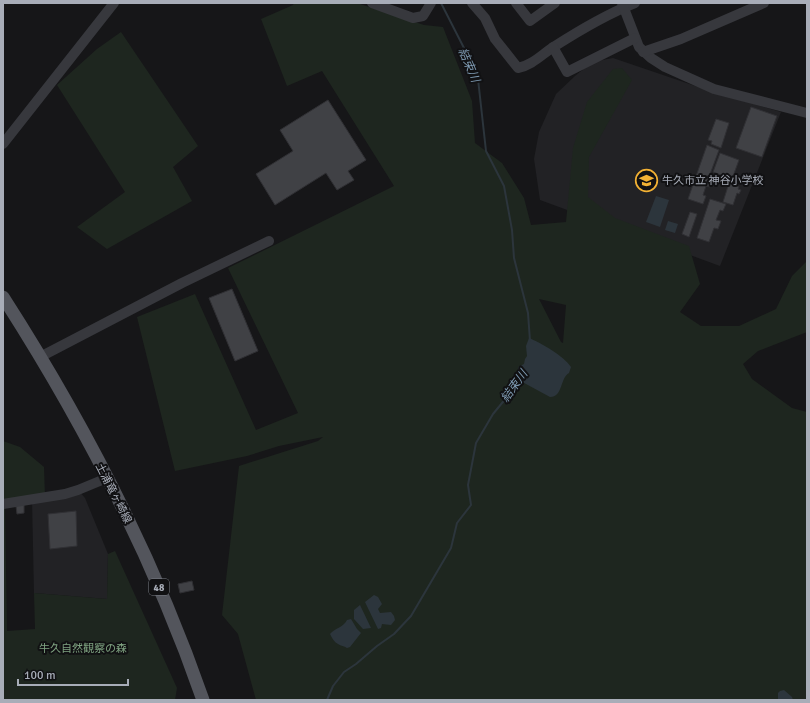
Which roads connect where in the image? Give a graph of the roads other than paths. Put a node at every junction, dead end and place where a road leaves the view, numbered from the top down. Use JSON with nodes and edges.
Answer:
{"nodes":[{"id":1,"x":114,"y":3,"type":"edge"},
{"id":2,"x":372,"y":3,"type":"edge"},
{"id":3,"x":431,"y":3,"type":"edge"},
{"id":4,"x":472,"y":3,"type":"edge"},
{"id":5,"x":516,"y":3,"type":"edge"},
{"id":6,"x":553,"y":3,"type":"edge"},
{"id":7,"x":635,"y":3,"type":"edge"},
{"id":8,"x":764,"y":3,"type":"edge"},
{"id":9,"x":623,"y":5,"type":"edge"},
{"id":10,"x":635,"y":38,"type":"junction"},
{"id":11,"x":554,"y":47,"type":"junction"},
{"id":12,"x":643,"y":52,"type":"junction"},
{"id":13,"x":807,"y":113,"type":"edge"},
{"id":14,"x":3,"y":144,"type":"edge"},
{"id":15,"x":269,"y":241,"type":"dead end"},
{"id":16,"x":3,"y":297,"type":"edge"},
{"id":17,"x":40,"y":357,"type":"junction"},
{"id":18,"x":107,"y":478,"type":"junction"},
{"id":19,"x":3,"y":504,"type":"edge"},
{"id":20,"x":203,"y":700,"type":"edge"}],
"edges":[{"from":1,"to":14,"type":"street"},
{"from":2,"to":3,"type":"street"},
{"from":4,"to":11,"type":"street"},
{"from":5,"to":6,"type":"street"},
{"from":7,"to":9,"type":"street"},
{"from":8,"to":12,"type":"street"},
{"from":9,"to":10,"type":"street"},
{"from":9,"to":11,"type":"street"},
{"from":10,"to":11,"type":"street"},
{"from":10,"to":12,"type":"street"},
{"from":12,"to":13,"type":"street"},
{"from":15,"to":17,"type":"street"},
{"from":16,"to":17,"type":"main road","name":"土浦竜ヶ崎線","number":"48"},
{"from":17,"to":18,"type":"main road","name":"土浦竜ヶ崎線","number":"48"},
{"from":18,"to":19,"type":"street"},
{"from":18,"to":20,"type":"main road","name":"土浦竜ヶ崎線","number":"48"}]}
